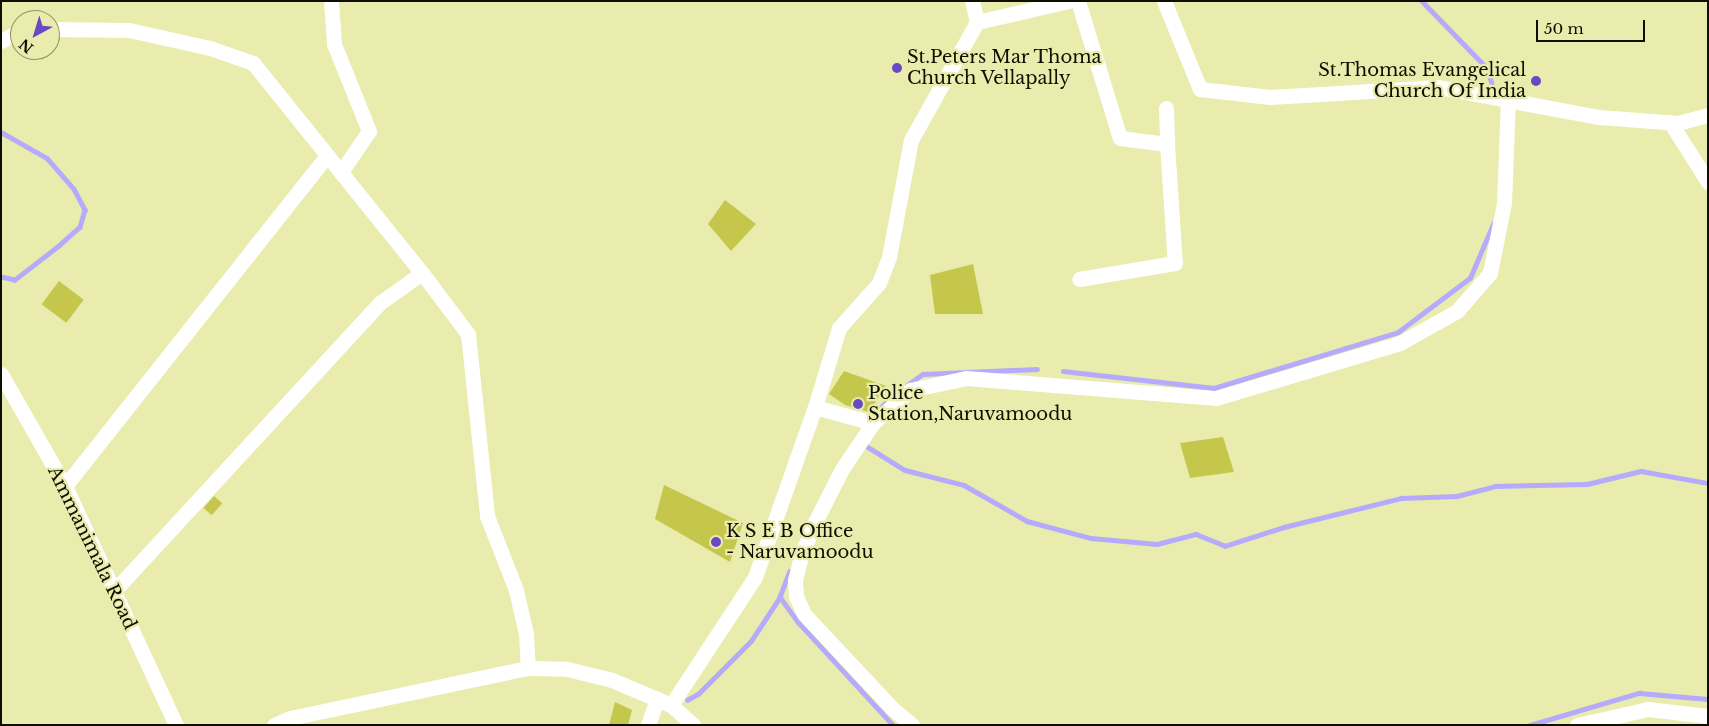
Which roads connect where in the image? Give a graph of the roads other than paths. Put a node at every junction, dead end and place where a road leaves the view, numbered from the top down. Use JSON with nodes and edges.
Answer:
{"nodes":[{"id":1,"x":331,"y":1,"type":"edge"},
{"id":2,"x":972,"y":1,"type":"edge"},
{"id":3,"x":1069,"y":1,"type":"edge"},
{"id":4,"x":1078,"y":1,"type":"edge"},
{"id":5,"x":1164,"y":1,"type":"edge"},
{"id":6,"x":977,"y":22,"type":"junction"},
{"id":7,"x":60,"y":29,"type":"edge"},
{"id":8,"x":1508,"y":100,"type":"junction"},
{"id":9,"x":1166,"y":108,"type":"dead end"},
{"id":10,"x":1708,"y":115,"type":"edge"},
{"id":11,"x":1670,"y":122,"type":"junction"},
{"id":12,"x":1167,"y":144,"type":"junction"},
{"id":13,"x":327,"y":156,"type":"junction"},
{"id":14,"x":340,"y":172,"type":"junction"},
{"id":15,"x":1708,"y":182,"type":"edge"},
{"id":16,"x":422,"y":273,"type":"junction"},
{"id":17,"x":1079,"y":279,"type":"dead end"},
{"id":18,"x":1,"y":374,"type":"edge"},
{"id":19,"x":816,"y":407,"type":"junction"},
{"id":20,"x":869,"y":429,"type":"junction"},
{"id":21,"x":65,"y":486,"type":"junction"},
{"id":22,"x":114,"y":591,"type":"junction"},
{"id":23,"x":528,"y":668,"type":"junction"},
{"id":24,"x":664,"y":702,"type":"junction"},
{"id":25,"x":1708,"y":716,"type":"edge"},
{"id":26,"x":176,"y":725,"type":"edge"},
{"id":27,"x":274,"y":725,"type":"edge"},
{"id":28,"x":648,"y":725,"type":"edge"},
{"id":29,"x":693,"y":725,"type":"edge"},
{"id":30,"x":912,"y":725,"type":"edge"},
{"id":31,"x":1577,"y":725,"type":"edge"}],
"edges":[{"from":1,"to":14,"type":"street"},
{"from":2,"to":6,"type":"street"},
{"from":3,"to":6,"type":"street"},
{"from":4,"to":12,"type":"street"},
{"from":5,"to":8,"type":"street"},
{"from":6,"to":19,"type":"street"},
{"from":7,"to":13,"type":"street"},
{"from":8,"to":11,"type":"street"},
{"from":8,"to":20,"type":"street"},
{"from":9,"to":12,"type":"street"},
{"from":10,"to":11,"type":"street"},
{"from":11,"to":15,"type":"street"},
{"from":12,"to":17,"type":"street"},
{"from":13,"to":14,"type":"street"},
{"from":13,"to":21,"type":"street"},
{"from":14,"to":16,"type":"street"},
{"from":16,"to":22,"type":"street"},
{"from":16,"to":23,"type":"street"},
{"from":18,"to":21,"type":"street","name":"Ammanimala Road"},
{"from":19,"to":20,"type":"street"},
{"from":19,"to":24,"type":"street"},
{"from":20,"to":30,"type":"street"},
{"from":21,"to":22,"type":"street","name":"Ammanimala Road"},
{"from":22,"to":26,"type":"street","name":"Ammanimala Road"},
{"from":23,"to":24,"type":"street"},
{"from":23,"to":27,"type":"street"},
{"from":24,"to":28,"type":"street"},
{"from":24,"to":29,"type":"street"},
{"from":25,"to":31,"type":"street"}]}
